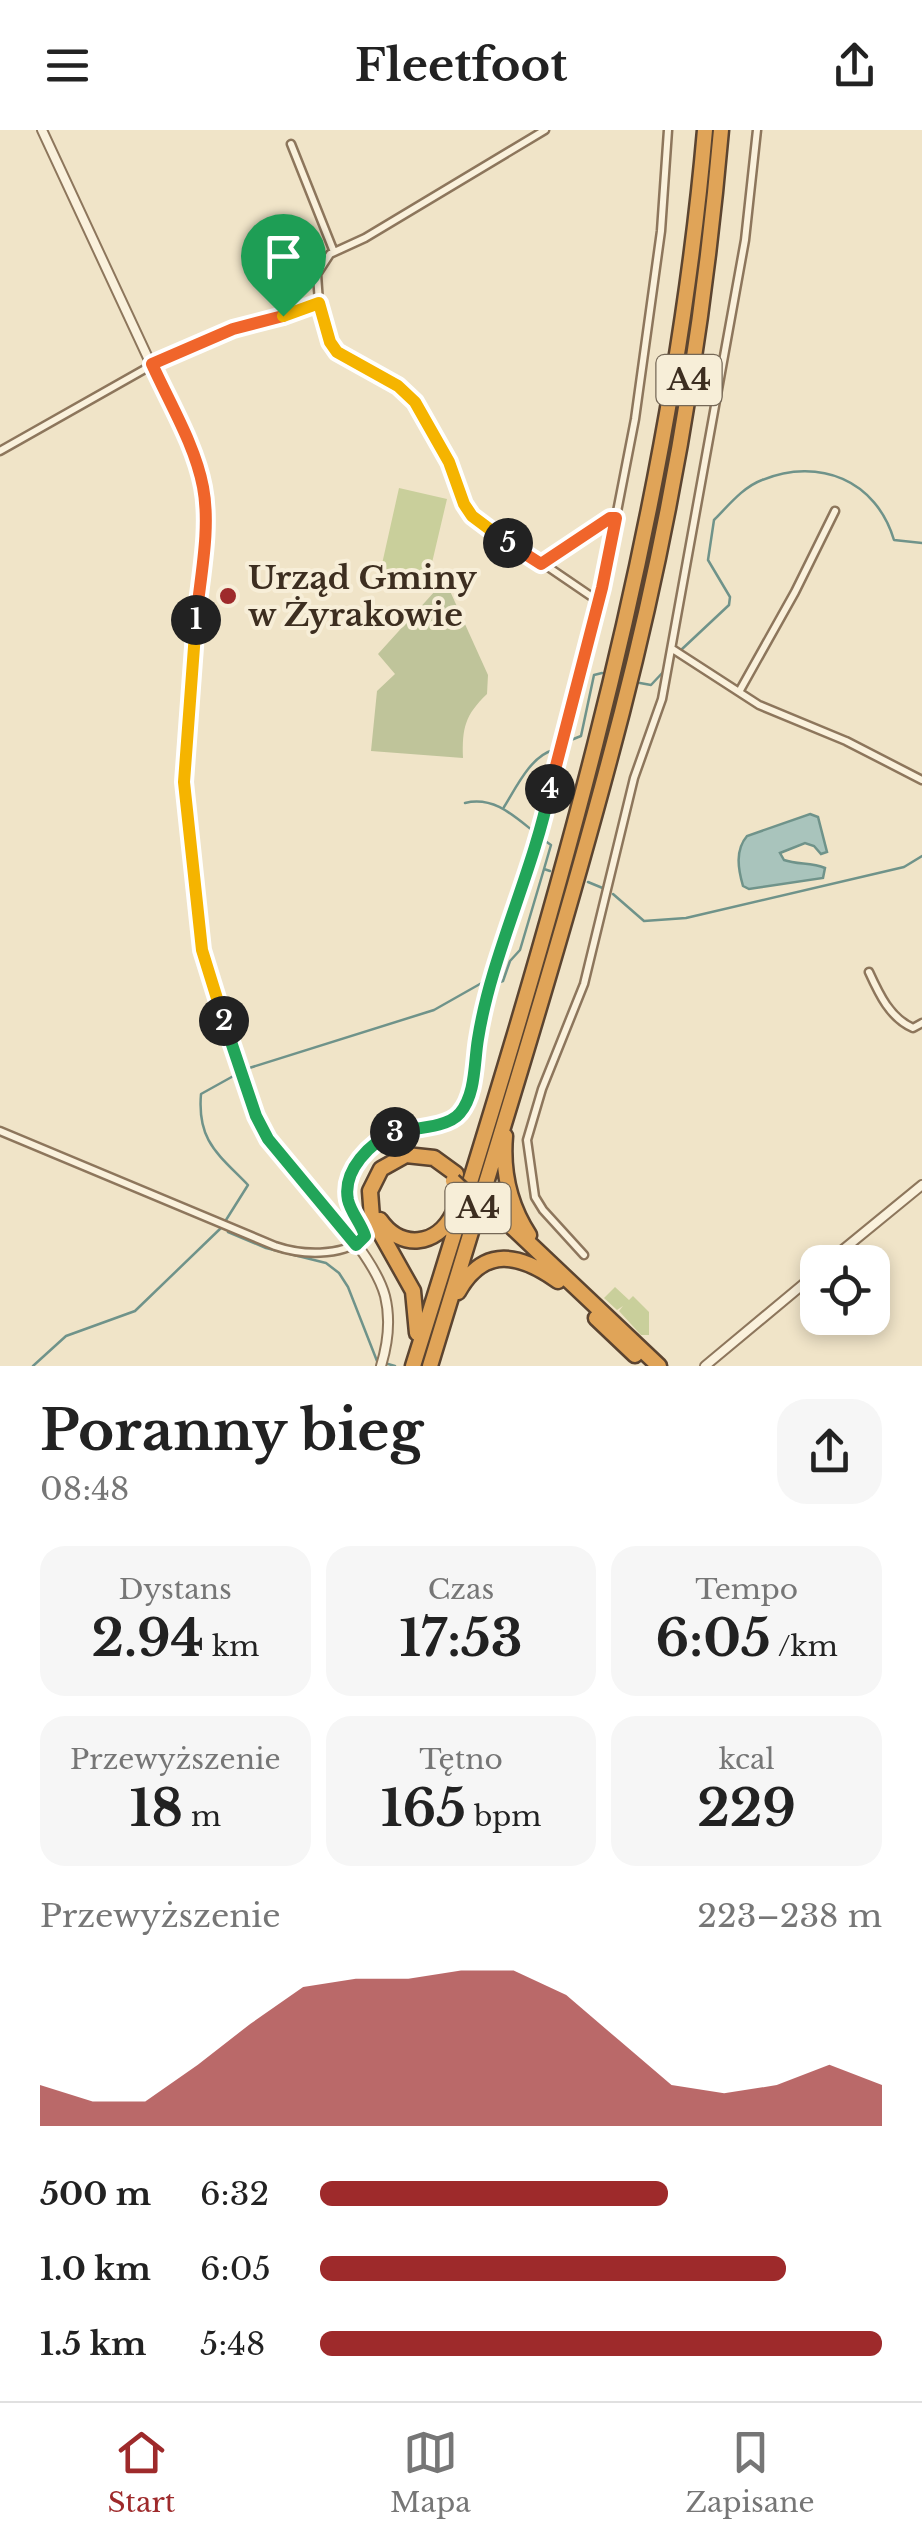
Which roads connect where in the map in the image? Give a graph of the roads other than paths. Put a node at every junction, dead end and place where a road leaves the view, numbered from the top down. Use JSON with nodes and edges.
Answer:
{"nodes":[{"id":1,"x":42,"y":130,"type":"edge"},
{"id":2,"x":545,"y":130,"type":"edge"},
{"id":3,"x":668,"y":130,"type":"edge"},
{"id":4,"x":704,"y":130,"type":"edge"},
{"id":5,"x":721,"y":130,"type":"edge"},
{"id":6,"x":757,"y":130,"type":"edge"},
{"id":7,"x":291,"y":144,"type":"dead end"},
{"id":8,"x":334,"y":252,"type":"junction"},
{"id":9,"x":319,"y":303,"type":"junction"},
{"id":10,"x":152,"y":364,"type":"junction"},
{"id":11,"x":0,"y":451,"type":"edge"},
{"id":12,"x":835,"y":511,"type":"dead end"},
{"id":13,"x":616,"y":518,"type":"junction"},
{"id":14,"x":541,"y":564,"type":"junction"},
{"id":15,"x":598,"y":601,"type":"junction"},
{"id":16,"x":674,"y":650,"type":"junction"},
{"id":17,"x":739,"y":692,"type":"junction"},
{"id":18,"x":922,"y":764,"type":"edge"},
{"id":19,"x":919,"y":779,"type":"edge"},
{"id":20,"x":870,"y":972,"type":"dead end"},
{"id":21,"x":922,"y":1022,"type":"edge"},
{"id":22,"x":513,"y":1091,"type":"junction"},
{"id":23,"x":0,"y":1131,"type":"edge"},
{"id":24,"x":460,"y":1178,"type":"junction"},
{"id":25,"x":922,"y":1184,"type":"edge"},
{"id":26,"x":492,"y":1213,"type":"junction"},
{"id":27,"x":356,"y":1245,"type":"junction"},
{"id":28,"x":848,"y":1245,"type":"edge"},
{"id":29,"x":584,"y":1255,"type":"dead end"},
{"id":30,"x":548,"y":1259,"type":"junction"},
{"id":31,"x":558,"y":1281,"type":"junction"},
{"id":32,"x":800,"y":1287,"type":"edge"},
{"id":33,"x":442,"y":1324,"type":"junction"},
{"id":34,"x":381,"y":1366,"type":"edge"},
{"id":35,"x":412,"y":1366,"type":"edge"},
{"id":36,"x":430,"y":1366,"type":"edge"},
{"id":37,"x":646,"y":1366,"type":"edge"},
{"id":38,"x":659,"y":1366,"type":"edge"},
{"id":39,"x":701,"y":1366,"type":"edge"}],
"edges":[{"from":1,"to":10,"type":"street"},
{"from":2,"to":8,"type":"street"},
{"from":3,"to":13,"type":"street"},
{"from":4,"to":24,"type":"highway","number":"A4"},
{"from":5,"to":22,"type":"highway","number":"A4"},
{"from":6,"to":16,"type":"street"},
{"from":7,"to":8,"type":"street"},
{"from":8,"to":9,"type":"street"},
{"from":9,"to":10,"type":"street"},
{"from":9,"to":14,"type":"street"},
{"from":10,"to":11,"type":"street"},
{"from":10,"to":27,"type":"street"},
{"from":12,"to":17,"type":"street"},
{"from":13,"to":14,"type":"street"},
{"from":13,"to":15,"type":"street"},
{"from":14,"to":15,"type":"street"},
{"from":15,"to":27,"type":"street"},
{"from":16,"to":17,"type":"street"},
{"from":16,"to":29,"type":"street"},
{"from":17,"to":19,"type":"street"},
{"from":18,"to":19,"type":"street"},
{"from":20,"to":21,"type":"street"},
{"from":22,"to":30,"type":"highway"},
{"from":22,"to":33,"type":"highway","number":"A4"},
{"from":23,"to":27,"type":"street"},
{"from":24,"to":24,"type":"highway"},
{"from":24,"to":26,"type":"highway","bridge":true},
{"from":24,"to":35,"type":"highway","number":"A4"},
{"from":24,"to":35,"type":"highway"},
{"from":25,"to":28,"type":"street"},
{"from":26,"to":30,"type":"highway"},
{"from":26,"to":31,"type":"highway"},
{"from":27,"to":34,"type":"street"},
{"from":30,"to":38,"type":"highway"},
{"from":31,"to":33,"type":"highway"},
{"from":31,"to":37,"type":"highway"},
{"from":32,"to":39,"type":"street"},
{"from":33,"to":36,"type":"highway","number":"A4"}]}
